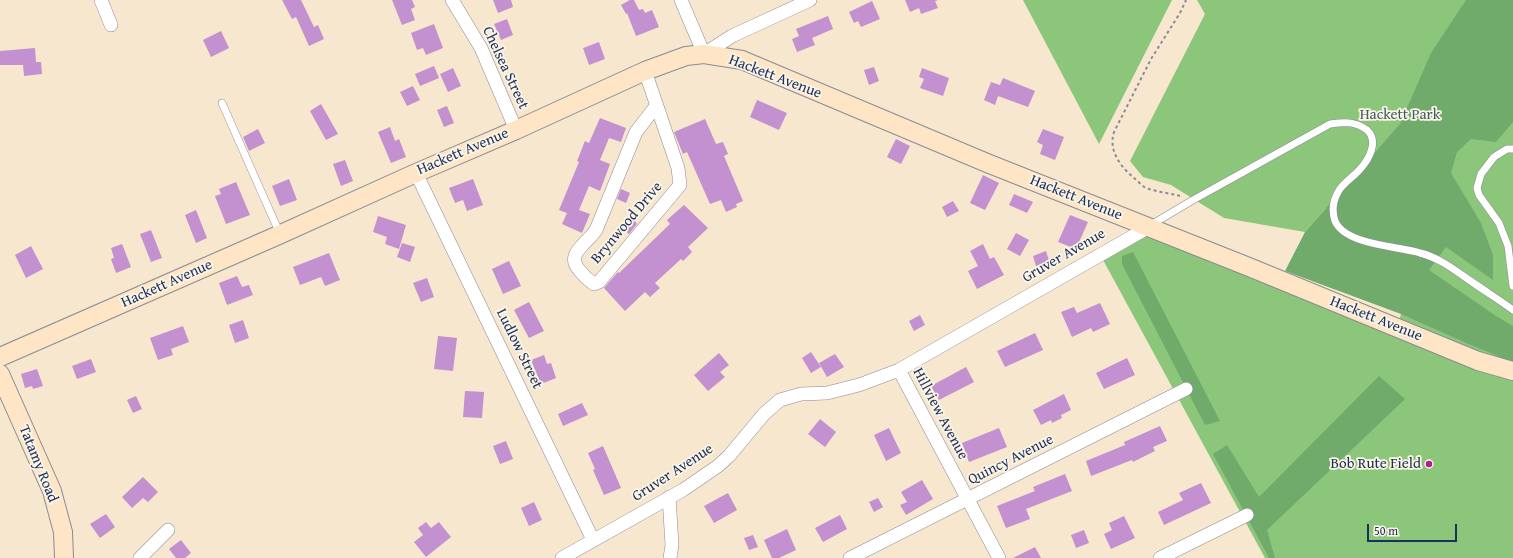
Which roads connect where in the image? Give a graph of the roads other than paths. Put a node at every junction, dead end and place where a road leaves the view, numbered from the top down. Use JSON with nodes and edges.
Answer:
{"nodes":[{"id":1,"x":101,"y":0,"type":"edge"},
{"id":2,"x":452,"y":0,"type":"edge"},
{"id":3,"x":681,"y":0,"type":"edge"},
{"id":4,"x":810,"y":0,"type":"edge"},
{"id":5,"x":111,"y":26,"type":"dead end"},
{"id":6,"x":704,"y":54,"type":"junction"},
{"id":7,"x":645,"y":71,"type":"junction"},
{"id":8,"x":222,"y":103,"type":"dead end"},
{"id":9,"x":656,"y":106,"type":"junction"},
{"id":10,"x":516,"y":130,"type":"junction"},
{"id":11,"x":1513,"y":149,"type":"edge"},
{"id":12,"x":416,"y":173,"type":"junction"},
{"id":13,"x":1149,"y":227,"type":"junction"},
{"id":14,"x":281,"y":234,"type":"junction"},
{"id":15,"x":1513,"y":286,"type":"edge"},
{"id":16,"x":1513,"y":310,"type":"edge"},
{"id":17,"x":0,"y":357,"type":"edge"},
{"id":18,"x":899,"y":370,"type":"junction"},
{"id":19,"x":1513,"y":371,"type":"edge"},
{"id":20,"x":0,"y":374,"type":"edge"},
{"id":21,"x":1186,"y":389,"type":"dead end"},
{"id":22,"x":669,"y":497,"type":"junction"},
{"id":23,"x":969,"y":500,"type":"junction"},
{"id":24,"x":1247,"y":515,"type":"dead end"},
{"id":25,"x":168,"y":530,"type":"dead end"},
{"id":26,"x":593,"y":540,"type":"junction"},
{"id":27,"x":64,"y":558,"type":"edge"},
{"id":28,"x":140,"y":558,"type":"edge"},
{"id":29,"x":562,"y":558,"type":"edge"},
{"id":30,"x":670,"y":558,"type":"edge"},
{"id":31,"x":850,"y":558,"type":"edge"},
{"id":32,"x":999,"y":558,"type":"edge"},
{"id":33,"x":1160,"y":558,"type":"edge"}],
"edges":[{"from":1,"to":5,"type":"street"},
{"from":2,"to":10,"type":"street","name":"Chelsea Street"},
{"from":3,"to":6,"type":"street"},
{"from":4,"to":6,"type":"street"},
{"from":6,"to":7,"type":"main road","name":"Hackett Avenue"},
{"from":6,"to":13,"type":"main road","name":"Hackett Avenue"},
{"from":7,"to":9,"type":"street","name":"Brynwood Drive"},
{"from":7,"to":10,"type":"main road","name":"Hackett Avenue"},
{"from":8,"to":14,"type":"lane"},
{"from":9,"to":9,"type":"street","name":"Brynwood Drive"},
{"from":10,"to":12,"type":"main road","name":"Hackett Avenue"},
{"from":11,"to":15,"type":"lane"},
{"from":12,"to":14,"type":"main road","name":"Hackett Avenue"},
{"from":12,"to":26,"type":"street","name":"Ludlow Street"},
{"from":13,"to":16,"type":"lane","name":"Gruver Avenue"},
{"from":13,"to":18,"type":"street","name":"Gruver Avenue"},
{"from":13,"to":19,"type":"main road","name":"Hackett Avenue"},
{"from":14,"to":17,"type":"main road","name":"Hackett Avenue"},
{"from":18,"to":22,"type":"street","name":"Gruver Avenue"},
{"from":18,"to":23,"type":"street","name":"Hillview Avenue"},
{"from":20,"to":27,"type":"main road","name":"Tatamy Road"},
{"from":21,"to":23,"type":"street","name":"Quincy Avenue"},
{"from":22,"to":26,"type":"street","name":"Gruver Avenue"},
{"from":22,"to":30,"type":"street"},
{"from":23,"to":31,"type":"street","name":"Quincy Avenue"},
{"from":23,"to":32,"type":"street","name":"Hillview Avenue"},
{"from":24,"to":33,"type":"street"},
{"from":25,"to":28,"type":"street"},
{"from":26,"to":29,"type":"street","name":"Gruver Avenue"}]}
